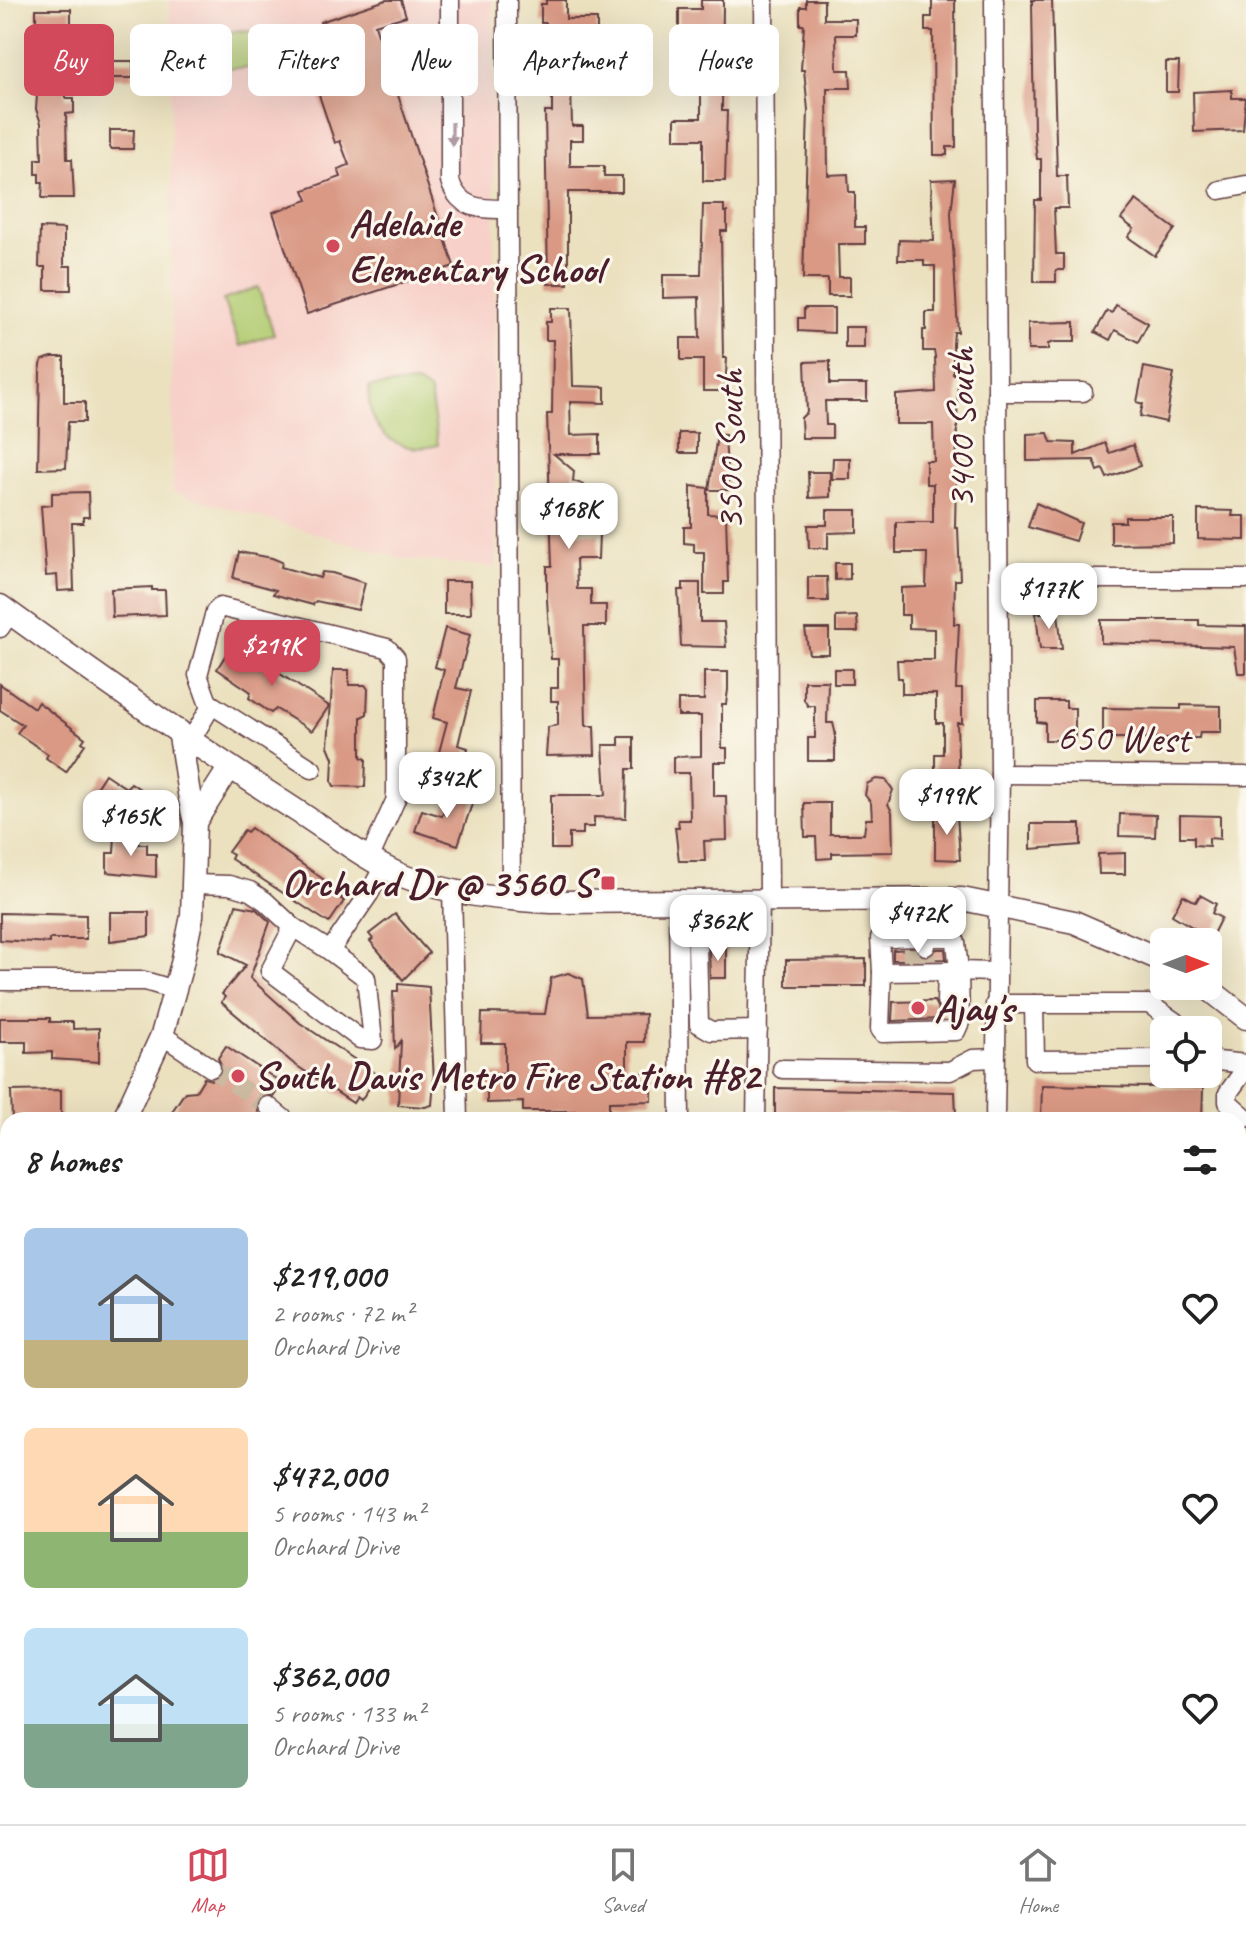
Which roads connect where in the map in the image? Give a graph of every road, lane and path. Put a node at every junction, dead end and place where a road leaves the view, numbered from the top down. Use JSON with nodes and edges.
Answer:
{"nodes":[{"id":1,"x":450,"y":0,"type":"edge"},
{"id":2,"x":507,"y":0,"type":"edge"},
{"id":3,"x":764,"y":0,"type":"edge"},
{"id":4,"x":994,"y":0,"type":"edge"},
{"id":5,"x":1246,"y":185,"type":"edge"},
{"id":6,"x":1220,"y":190,"type":"dead end"},
{"id":7,"x":508,"y":209,"type":"junction"},
{"id":8,"x":997,"y":392,"type":"junction"},
{"id":9,"x":1083,"y":392,"type":"dead end"},
{"id":10,"x":998,"y":579,"type":"junction"},
{"id":11,"x":1246,"y":579,"type":"edge"},
{"id":12,"x":3,"y":616,"type":"edge"},
{"id":13,"x":209,"y":703,"type":"junction"},
{"id":14,"x":185,"y":736,"type":"junction"},
{"id":15,"x":230,"y":767,"type":"junction"},
{"id":16,"x":312,"y":769,"type":"dead end"},
{"id":17,"x":1000,"y":774,"type":"junction"},
{"id":18,"x":1246,"y":776,"type":"edge"},
{"id":19,"x":195,"y":822,"type":"junction"},
{"id":20,"x":377,"y":862,"type":"junction"},
{"id":21,"x":194,"y":884,"type":"junction"},
{"id":22,"x":452,"y":890,"type":"junction"},
{"id":23,"x":926,"y":897,"type":"junction"},
{"id":24,"x":893,"y":898,"type":"junction"},
{"id":25,"x":511,"y":899,"type":"junction"},
{"id":26,"x":764,"y":900,"type":"junction"},
{"id":27,"x":687,"y":901,"type":"junction"},
{"id":28,"x":998,"y":904,"type":"junction"},
{"id":29,"x":293,"y":927,"type":"junction"},
{"id":30,"x":330,"y":951,"type":"junction"},
{"id":31,"x":917,"y":952,"type":"junction"},
{"id":32,"x":1150,"y":955,"type":"edge"},
{"id":33,"x":953,"y":971,"type":"junction"},
{"id":34,"x":882,"y":972,"type":"junction"},
{"id":35,"x":995,"y":972,"type":"junction"},
{"id":36,"x":0,"y":981,"type":"edge"},
{"id":37,"x":175,"y":990,"type":"junction"},
{"id":38,"x":1222,"y":999,"type":"edge"},
{"id":39,"x":1034,"y":1004,"type":"junction"},
{"id":40,"x":995,"y":1014,"type":"junction"},
{"id":41,"x":1167,"y":1016,"type":"edge"},
{"id":42,"x":950,"y":1017,"type":"junction"},
{"id":43,"x":1246,"y":1018,"type":"edge"},
{"id":44,"x":758,"y":1030,"type":"junction"},
{"id":45,"x":162,"y":1035,"type":"junction"},
{"id":46,"x":995,"y":1058,"type":"junction"},
{"id":47,"x":1150,"y":1059,"type":"edge"},
{"id":48,"x":1222,"y":1062,"type":"edge"},
{"id":49,"x":1246,"y":1066,"type":"edge"},
{"id":50,"x":211,"y":1068,"type":"tunnel mouth"},
{"id":51,"x":782,"y":1069,"type":"dead end"},
{"id":52,"x":268,"y":1106,"type":"tunnel mouth"},
{"id":53,"x":1228,"y":1111,"type":"edge"},
{"id":54,"x":131,"y":1112,"type":"edge"},
{"id":55,"x":275,"y":1112,"type":"edge"},
{"id":56,"x":458,"y":1112,"type":"edge"},
{"id":57,"x":680,"y":1112,"type":"edge"},
{"id":58,"x":756,"y":1112,"type":"edge"},
{"id":59,"x":995,"y":1112,"type":"edge"}],
"edges":[{"from":1,"to":7,"type":"street","one_way":true},
{"from":2,"to":7,"type":"street"},
{"from":3,"to":26,"type":"street","name":"3500 South"},
{"from":4,"to":8,"type":"street","name":"3400 South"},
{"from":5,"to":6,"type":"street"},
{"from":7,"to":25,"type":"street"},
{"from":8,"to":9,"type":"street"},
{"from":8,"to":10,"type":"street","name":"3400 South"},
{"from":10,"to":11,"type":"street"},
{"from":10,"to":17,"type":"street","name":"3400 South"},
{"from":12,"to":14,"type":"main road"},
{"from":13,"to":14,"type":"street"},
{"from":13,"to":16,"type":"street"},
{"from":13,"to":20,"type":"street"},
{"from":14,"to":15,"type":"main road"},
{"from":14,"to":19,"type":"main road"},
{"from":15,"to":19,"type":"main road"},
{"from":15,"to":20,"type":"main road"},
{"from":17,"to":18,"type":"street","name":"650 West"},
{"from":17,"to":28,"type":"street","name":"3400 South"},
{"from":19,"to":21,"type":"main road"},
{"from":20,"to":22,"type":"main road"},
{"from":20,"to":30,"type":"street"},
{"from":21,"to":29,"type":"street"},
{"from":21,"to":37,"type":"main road"},
{"from":22,"to":25,"type":"main road"},
{"from":22,"to":56,"type":"street"},
{"from":23,"to":24,"type":"main road"},
{"from":23,"to":28,"type":"main road"},
{"from":23,"to":31,"type":"street"},
{"from":24,"to":26,"type":"main road"},
{"from":24,"to":31,"type":"street"},
{"from":25,"to":27,"type":"main road"},
{"from":26,"to":27,"type":"main road"},
{"from":26,"to":44,"type":"street","name":"3500 South"},
{"from":27,"to":44,"type":"street"},
{"from":27,"to":57,"type":"street"},
{"from":28,"to":32,"type":"main road"},
{"from":28,"to":35,"type":"street","name":"3400 South"},
{"from":29,"to":30,"type":"street"},
{"from":29,"to":30,"type":"street"},
{"from":31,"to":33,"type":"street"},
{"from":31,"to":33,"type":"street"},
{"from":31,"to":34,"type":"street"},
{"from":31,"to":34,"type":"street"},
{"from":33,"to":35,"type":"street"},
{"from":33,"to":42,"type":"street"},
{"from":34,"to":42,"type":"street"},
{"from":35,"to":40,"type":"street","name":"3400 South"},
{"from":36,"to":37,"type":"street"},
{"from":37,"to":45,"type":"main road"},
{"from":38,"to":43,"type":"main road"},
{"from":39,"to":40,"type":"street"},
{"from":39,"to":41,"type":"street"},
{"from":39,"to":47,"type":"street"},
{"from":40,"to":42,"type":"street"},
{"from":40,"to":46,"type":"street","name":"3400 South"},
{"from":44,"to":58,"type":"street","name":"3500 South"},
{"from":45,"to":50,"type":"street"},
{"from":45,"to":54,"type":"main road"},
{"from":46,"to":51,"type":"street"},
{"from":46,"to":59,"type":"street"},
{"from":48,"to":49,"type":"street"},
{"from":49,"to":53,"type":"street"},
{"from":52,"to":55,"type":"street"}]}
